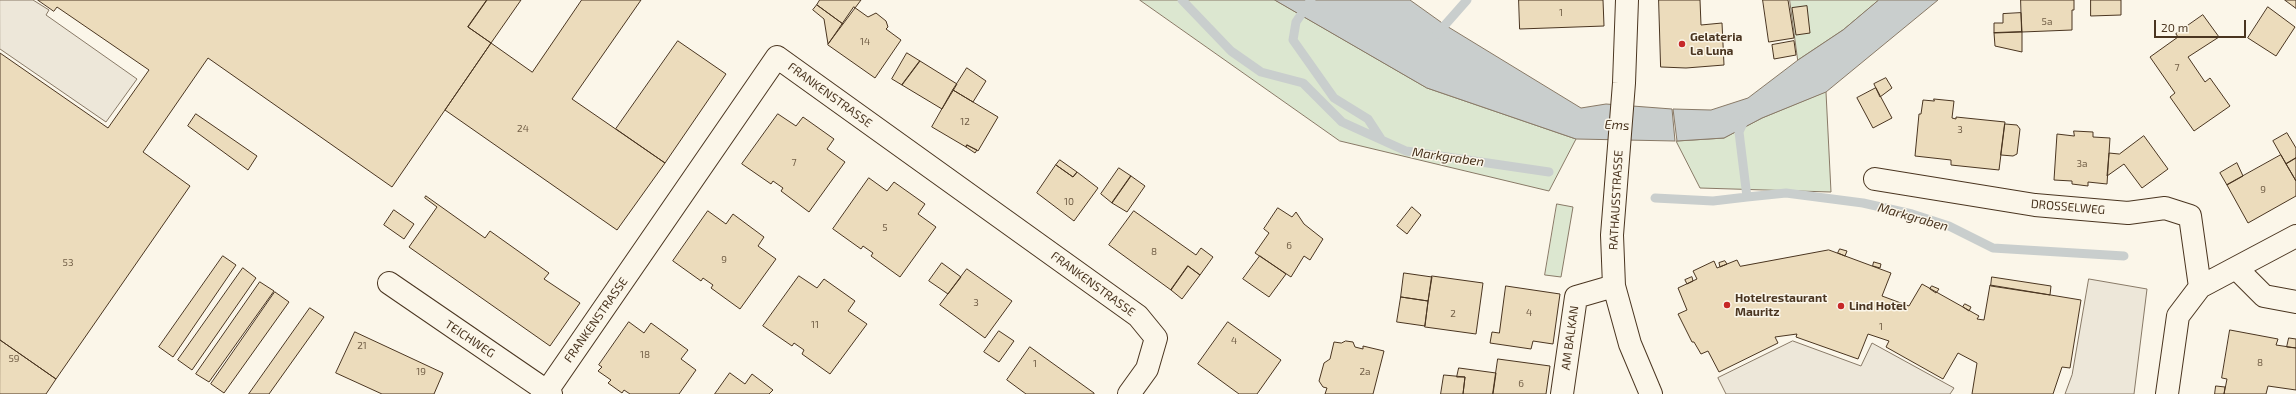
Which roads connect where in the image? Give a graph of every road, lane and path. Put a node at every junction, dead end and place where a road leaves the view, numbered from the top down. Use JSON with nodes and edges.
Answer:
{"nodes":[{"id":1,"x":1627,"y":0,"type":"edge"},
{"id":2,"x":1875,"y":179,"type":"dead end"},
{"id":3,"x":2296,"y":236,"type":"edge"},
{"id":4,"x":2236,"y":268,"type":"junction"},
{"id":5,"x":389,"y":283,"type":"dead end"},
{"id":6,"x":1614,"y":286,"type":"junction"},
{"id":7,"x":2200,"y":287,"type":"junction"},
{"id":8,"x":2296,"y":302,"type":"edge"},
{"id":9,"x":547,"y":393,"type":"edge"},
{"id":10,"x":1129,"y":394,"type":"edge"},
{"id":11,"x":1562,"y":394,"type":"edge"},
{"id":12,"x":1651,"y":394,"type":"edge"},
{"id":13,"x":2167,"y":394,"type":"edge"}],
"edges":[{"from":1,"to":6,"type":"street","name":"RATHAUSSTRASSE"},
{"from":2,"to":7,"type":"street","name":"DROSSELWEG"},
{"from":3,"to":4,"type":"street"},
{"from":4,"to":7,"type":"street"},
{"from":4,"to":8,"type":"street"},
{"from":5,"to":9,"type":"street","name":"TEICHWEG"},
{"from":6,"to":11,"type":"street","name":"AM BALKAN"},
{"from":6,"to":12,"type":"street","name":"RATHAUSSTRASSE"},
{"from":7,"to":13,"type":"street"},
{"from":9,"to":10,"type":"street","name":"FRANKENSTRASSE"}]}
